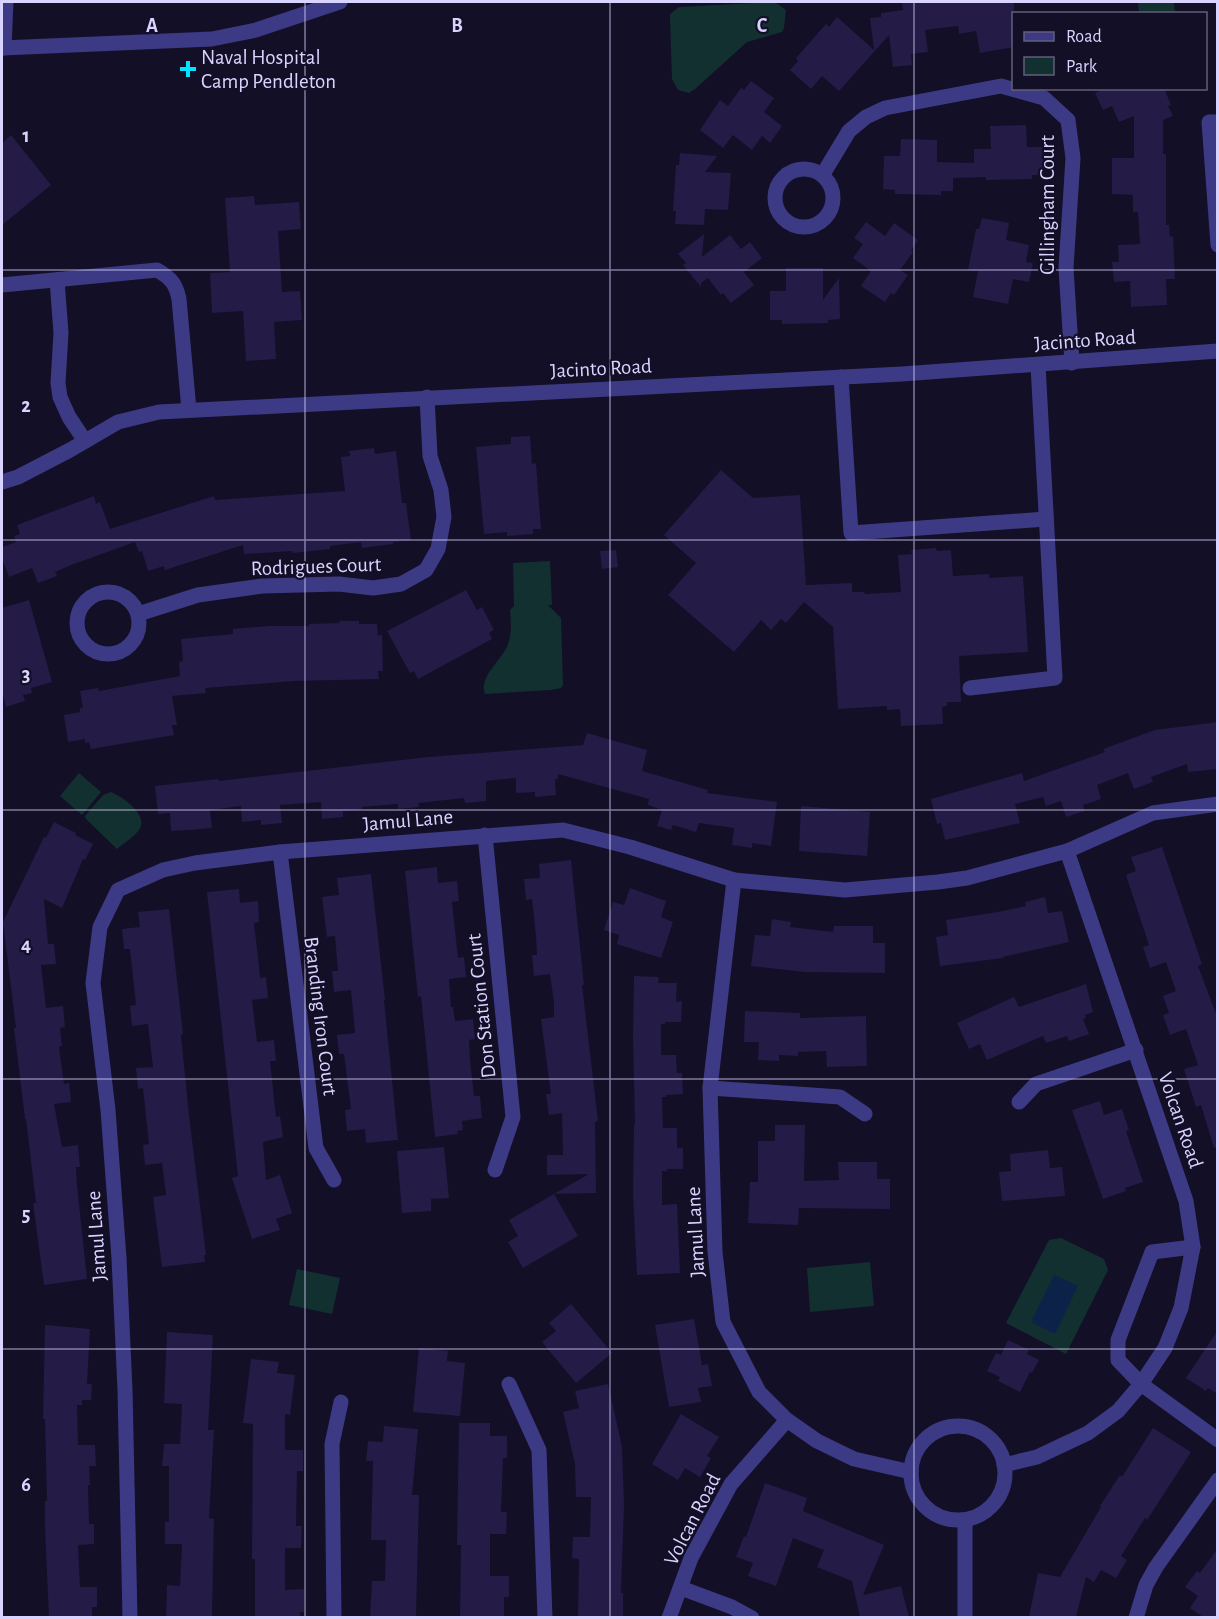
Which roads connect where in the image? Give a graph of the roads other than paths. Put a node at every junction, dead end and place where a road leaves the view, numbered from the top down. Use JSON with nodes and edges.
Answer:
{"nodes":[{"id":1,"x":6,"y":2,"type":"edge"},
{"id":2,"x":339,"y":2,"type":"edge"},
{"id":3,"x":3,"y":48,"type":"edge"},
{"id":4,"x":1012,"y":89,"type":"edge"},
{"id":5,"x":1015,"y":90,"type":"edge"},
{"id":6,"x":1218,"y":122,"type":"edge"},
{"id":7,"x":823,"y":174,"type":"dead end"},
{"id":8,"x":1218,"y":245,"type":"edge"},
{"id":9,"x":57,"y":280,"type":"junction"},
{"id":10,"x":2,"y":285,"type":"edge"},
{"id":11,"x":1218,"y":351,"type":"edge"},
{"id":12,"x":1072,"y":363,"type":"junction"},
{"id":13,"x":1038,"y":365,"type":"junction"},
{"id":14,"x":841,"y":377,"type":"junction"},
{"id":15,"x":427,"y":398,"type":"junction"},
{"id":16,"x":189,"y":410,"type":"junction"},
{"id":17,"x":85,"y":441,"type":"junction"},
{"id":18,"x":2,"y":482,"type":"edge"},
{"id":19,"x":1046,"y":519,"type":"junction"},
{"id":20,"x":138,"y":614,"type":"junction"},
{"id":21,"x":969,"y":688,"type":"dead end"},
{"id":22,"x":1218,"y":804,"type":"edge"},
{"id":23,"x":485,"y":835,"type":"junction"},
{"id":24,"x":1068,"y":851,"type":"junction"},
{"id":25,"x":280,"y":852,"type":"junction"},
{"id":26,"x":734,"y":880,"type":"junction"},
{"id":27,"x":1136,"y":1050,"type":"junction"},
{"id":28,"x":710,"y":1088,"type":"junction"},
{"id":29,"x":1019,"y":1102,"type":"dead end"},
{"id":30,"x":865,"y":1114,"type":"dead end"},
{"id":31,"x":495,"y":1170,"type":"dead end"},
{"id":32,"x":334,"y":1180,"type":"dead end"},
{"id":33,"x":1193,"y":1247,"type":"junction"},
{"id":34,"x":509,"y":1384,"type":"dead end"},
{"id":35,"x":1141,"y":1384,"type":"junction"},
{"id":36,"x":341,"y":1402,"type":"dead end"},
{"id":37,"x":787,"y":1420,"type":"junction"},
{"id":38,"x":1218,"y":1440,"type":"edge"},
{"id":39,"x":1005,"y":1465,"type":"junction"},
{"id":40,"x":911,"y":1472,"type":"junction"},
{"id":41,"x":1218,"y":1480,"type":"edge"},
{"id":42,"x":965,"y":1520,"type":"junction"},
{"id":43,"x":681,"y":1588,"type":"junction"},
{"id":44,"x":130,"y":1617,"type":"edge"},
{"id":45,"x":334,"y":1617,"type":"edge"},
{"id":46,"x":544,"y":1617,"type":"edge"},
{"id":47,"x":669,"y":1617,"type":"edge"},
{"id":48,"x":752,"y":1617,"type":"edge"},
{"id":49,"x":965,"y":1617,"type":"edge"},
{"id":50,"x":1136,"y":1617,"type":"edge"}],
"edges":[{"from":1,"to":3,"type":"street"},
{"from":2,"to":3,"type":"street"},
{"from":4,"to":7,"type":"street","name":"Gillingham Court"},
{"from":5,"to":12,"type":"street","name":"Gillingham Court"},
{"from":6,"to":8,"type":"street"},
{"from":9,"to":10,"type":"street"},
{"from":9,"to":16,"type":"street"},
{"from":9,"to":17,"type":"street"},
{"from":11,"to":12,"type":"street","name":"Jacinto Road"},
{"from":12,"to":13,"type":"street","name":"Jacinto Road"},
{"from":13,"to":14,"type":"street","name":"Jacinto Road"},
{"from":13,"to":19,"type":"street"},
{"from":14,"to":15,"type":"street","name":"Jacinto Road"},
{"from":14,"to":19,"type":"street"},
{"from":15,"to":16,"type":"street","name":"Jacinto Road"},
{"from":15,"to":20,"type":"street","name":"Rodrigues Court"},
{"from":16,"to":17,"type":"street","name":"Jacinto Road"},
{"from":17,"to":18,"type":"street","name":"Jacinto Road"},
{"from":19,"to":21,"type":"street"},
{"from":20,"to":20,"type":"street"},
{"from":22,"to":24,"type":"street"},
{"from":23,"to":25,"type":"street","name":"Jamul Lane"},
{"from":23,"to":26,"type":"street","name":"Jamul Lane"},
{"from":23,"to":31,"type":"street","name":"Don Station Court"},
{"from":24,"to":26,"type":"street"},
{"from":24,"to":27,"type":"street","name":"Volcan Road"},
{"from":25,"to":32,"type":"street","name":"Branding Iron Court"},
{"from":25,"to":44,"type":"street","name":"Jamul Lane"},
{"from":26,"to":28,"type":"street","name":"Jamul Lane"},
{"from":27,"to":29,"type":"street"},
{"from":27,"to":33,"type":"street","name":"Volcan Road"},
{"from":28,"to":30,"type":"street"},
{"from":28,"to":37,"type":"street","name":"Jamul Lane"},
{"from":33,"to":35,"type":"street","name":"Volcan Road"},
{"from":33,"to":35,"type":"street"},
{"from":34,"to":46,"type":"street"},
{"from":35,"to":38,"type":"street"},
{"from":35,"to":39,"type":"street","name":"Volcan Road"},
{"from":36,"to":45,"type":"street"},
{"from":37,"to":40,"type":"street","name":"Jamul Lane"},
{"from":37,"to":43,"type":"street","name":"Volcan Road"},
{"from":39,"to":40,"type":"street"},
{"from":39,"to":42,"type":"street"},
{"from":40,"to":42,"type":"street"},
{"from":41,"to":50,"type":"street"},
{"from":42,"to":49,"type":"street"},
{"from":43,"to":47,"type":"street","name":"Volcan Road"},
{"from":43,"to":48,"type":"street"}]}
